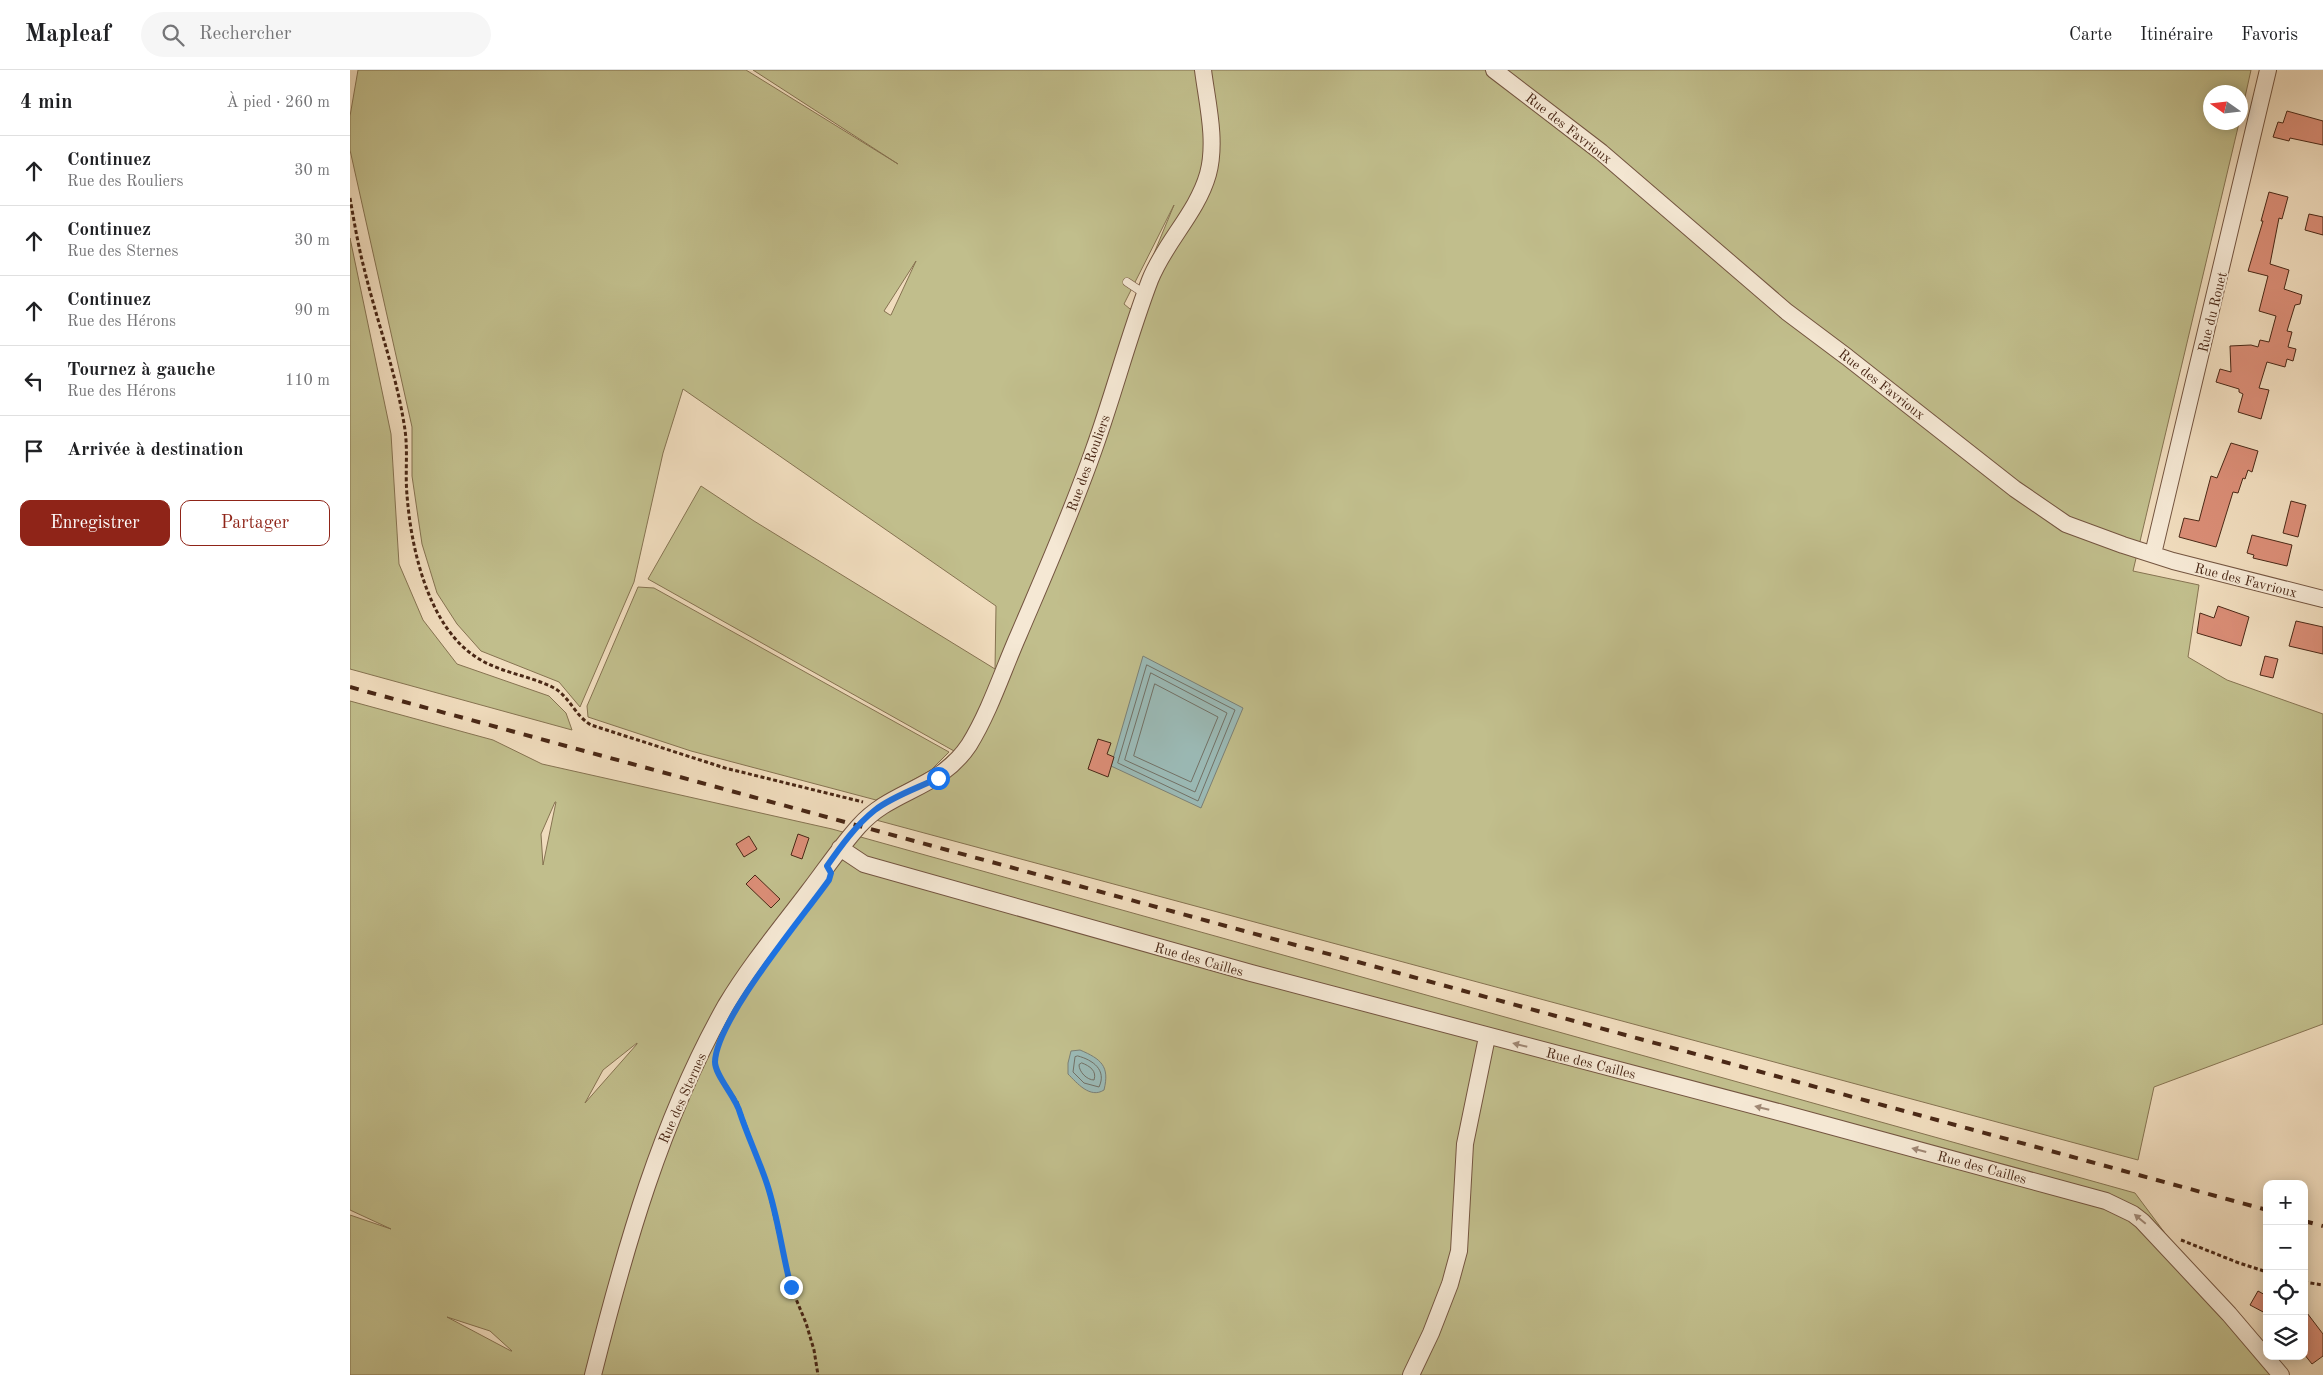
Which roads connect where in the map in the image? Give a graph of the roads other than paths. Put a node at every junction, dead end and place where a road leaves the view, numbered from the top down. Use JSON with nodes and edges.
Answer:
{"nodes":[{"id":1,"x":1203,"y":70,"type":"edge"},
{"id":2,"x":1494,"y":70,"type":"edge"},
{"id":3,"x":2268,"y":70,"type":"edge"},
{"id":4,"x":1127,"y":282,"type":"dead end"},
{"id":5,"x":1145,"y":294,"type":"junction"},
{"id":6,"x":2153,"y":554,"type":"junction"},
{"id":7,"x":2323,"y":599,"type":"edge"},
{"id":8,"x":877,"y":808,"type":"joint"},
{"id":9,"x":840,"y":848,"type":"junction"},
{"id":10,"x":1487,"y":1037,"type":"junction"},
{"id":11,"x":593,"y":1375,"type":"edge"},
{"id":12,"x":1411,"y":1375,"type":"edge"},
{"id":13,"x":2281,"y":1375,"type":"edge"}],
"edges":[{"from":1,"to":5,"type":"street","name":"Rue des Rouliers"},
{"from":2,"to":6,"type":"street","name":"Rue des Favrioux"},
{"from":3,"to":6,"type":"street","name":"Rue du Rouet"},
{"from":4,"to":5,"type":"lane"},
{"from":5,"to":8,"type":"street","name":"Rue des Rouliers"},
{"from":6,"to":7,"type":"street","name":"Rue des Favrioux"},
{"from":8,"to":9,"type":"street","name":"Rue des Sternes"},
{"from":9,"to":10,"type":"street","name":"Rue des Cailles"},
{"from":9,"to":11,"type":"street","name":"Rue des Sternes"},
{"from":10,"to":12,"type":"street"},
{"from":13,"to":10,"type":"street","name":"Rue des Cailles","one_way":true}]}
